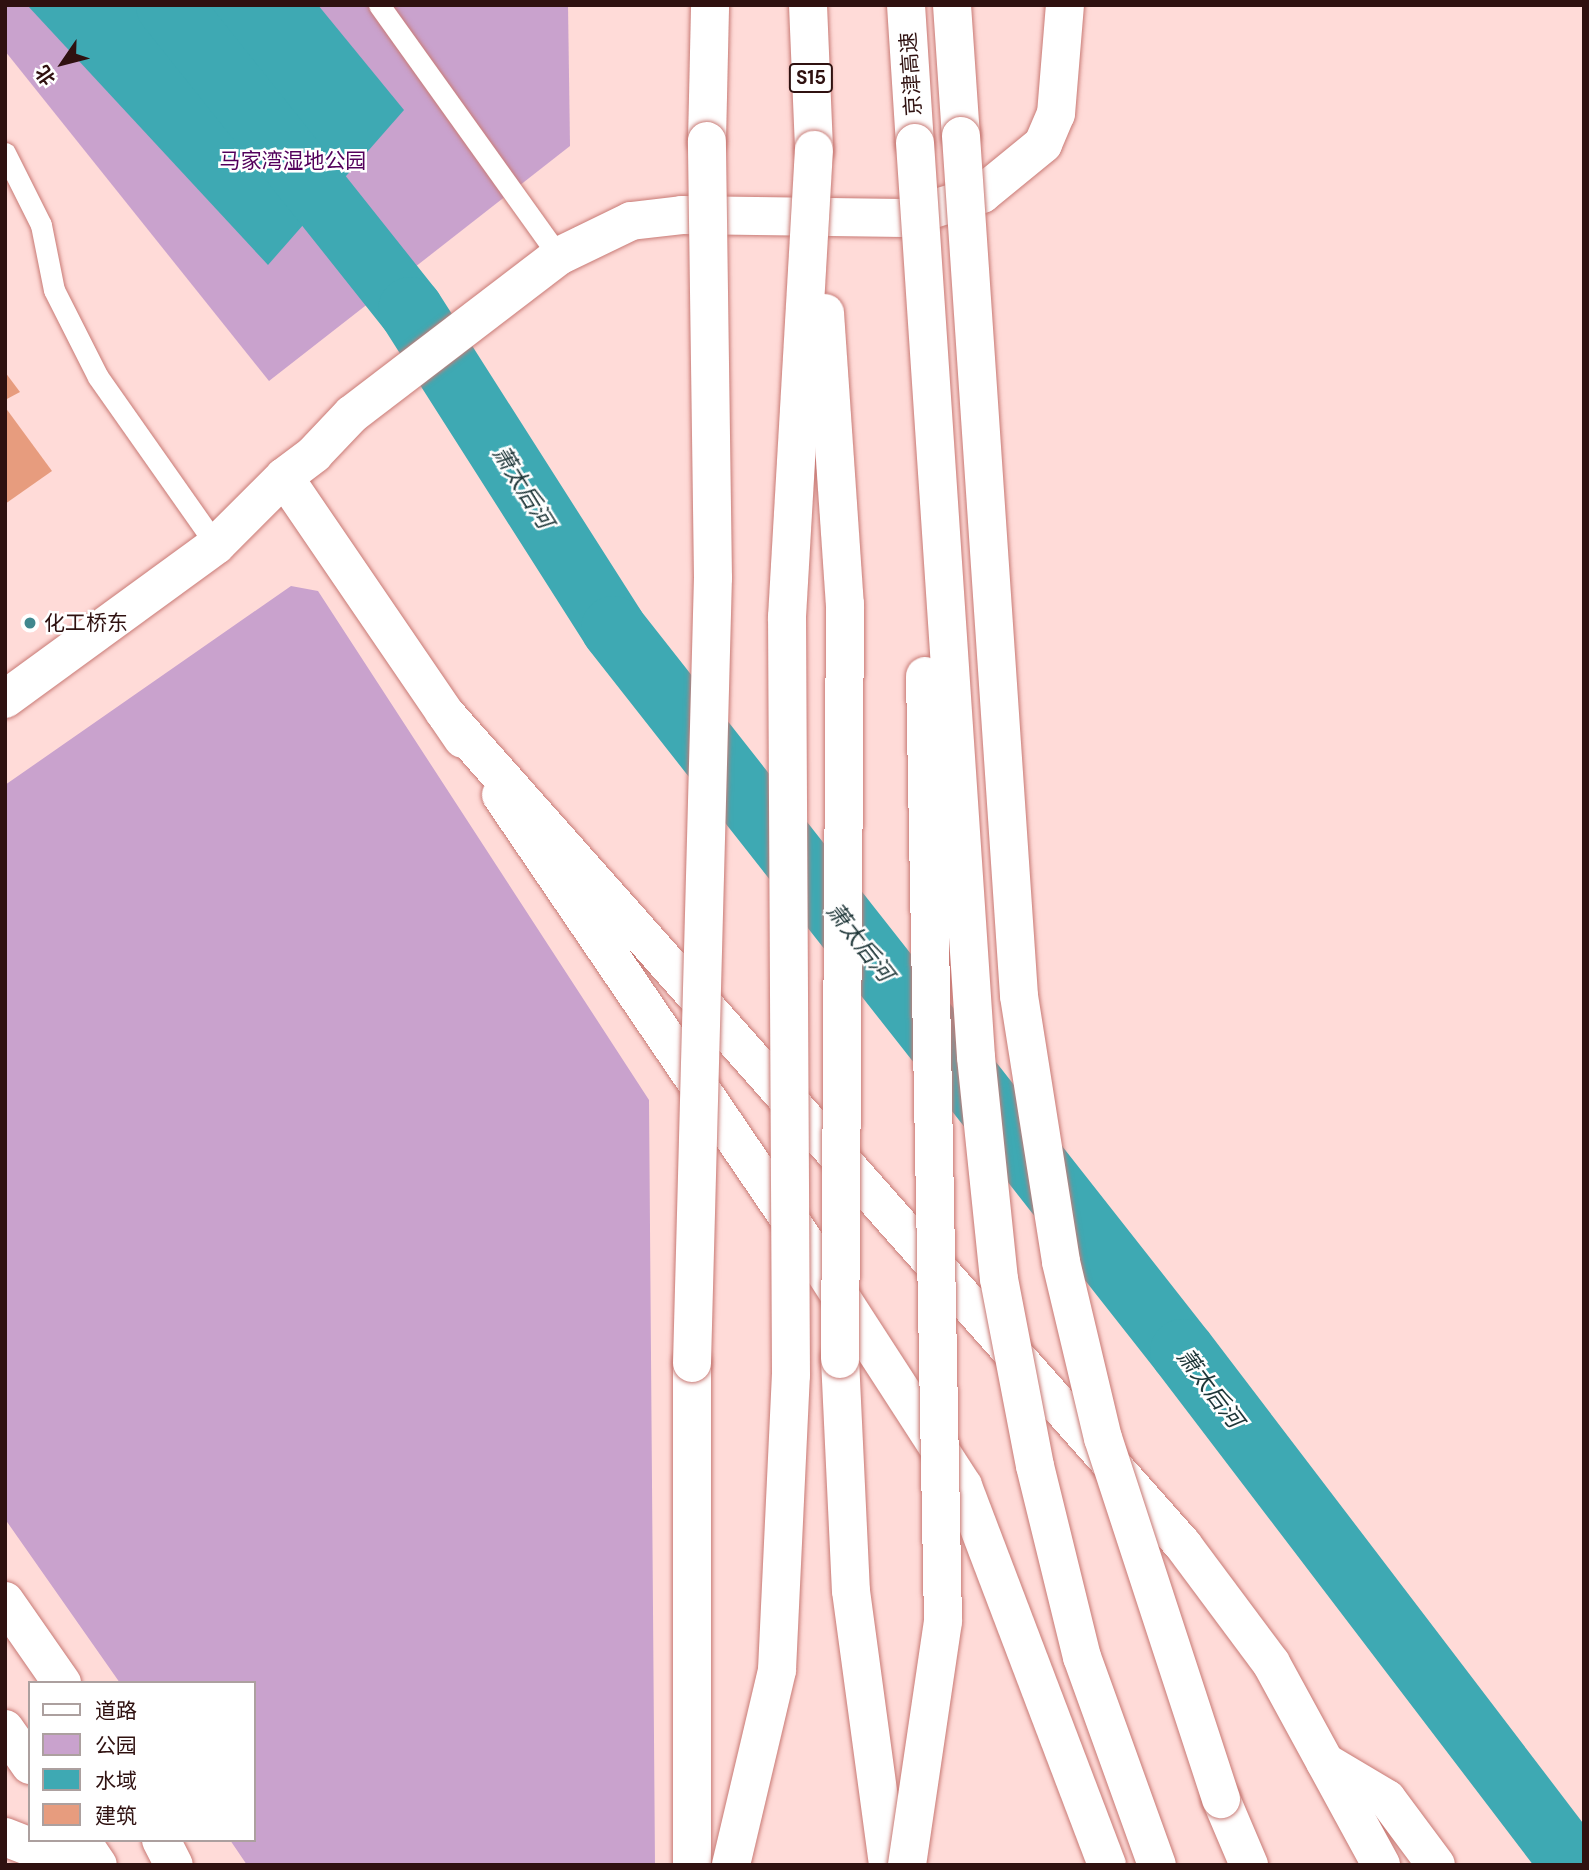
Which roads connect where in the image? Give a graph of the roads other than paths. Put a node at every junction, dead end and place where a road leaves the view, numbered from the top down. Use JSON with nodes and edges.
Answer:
{"nodes":[{"id":1,"x":379,"y":5,"type":"edge"},
{"id":2,"x":710,"y":5,"type":"edge"},
{"id":3,"x":808,"y":5,"type":"edge"},
{"id":4,"x":906,"y":5,"type":"edge"},
{"id":5,"x":952,"y":5,"type":"edge"},
{"id":6,"x":1065,"y":5,"type":"edge"},
{"id":7,"x":915,"y":143,"type":"junction"},
{"id":8,"x":814,"y":150,"type":"junction"},
{"id":9,"x":5,"y":153,"type":"edge"},
{"id":10,"x":559,"y":256,"type":"junction"},
{"id":11,"x":284,"y":477,"type":"junction"},
{"id":12,"x":216,"y":545,"type":"junction"},
{"id":13,"x":5,"y":699,"type":"edge"},
{"id":14,"x":444,"y":712,"type":"junction"},
{"id":15,"x":5,"y":1601,"type":"edge"},
{"id":16,"x":61,"y":1681,"type":"edge"},
{"id":17,"x":5,"y":1729,"type":"edge"},
{"id":18,"x":28,"y":1762,"type":"edge"},
{"id":19,"x":1325,"y":1762,"type":"junction"},
{"id":20,"x":5,"y":1837,"type":"edge"},
{"id":21,"x":83,"y":1842,"type":"edge"},
{"id":22,"x":162,"y":1842,"type":"edge"},
{"id":23,"x":177,"y":1842,"type":"edge"},
{"id":24,"x":77,"y":1865,"type":"edge"},
{"id":25,"x":98,"y":1865,"type":"edge"},
{"id":26,"x":174,"y":1865,"type":"edge"},
{"id":27,"x":194,"y":1865,"type":"edge"},
{"id":28,"x":692,"y":1865,"type":"edge"},
{"id":29,"x":732,"y":1865,"type":"edge"},
{"id":30,"x":888,"y":1865,"type":"edge"},
{"id":31,"x":907,"y":1865,"type":"edge"},
{"id":32,"x":1107,"y":1865,"type":"edge"},
{"id":33,"x":1157,"y":1865,"type":"edge"},
{"id":34,"x":1249,"y":1865,"type":"edge"},
{"id":35,"x":1381,"y":1865,"type":"edge"},
{"id":36,"x":1436,"y":1865,"type":"edge"}],
"edges":[{"from":1,"to":10,"type":"lane"},
{"from":2,"to":28,"type":"main road","bridge":true},
{"from":3,"to":8,"type":"main road","number":"S15"},
{"from":4,"to":7,"type":"main road","name":"京津高速"},
{"from":5,"to":34,"type":"main road","bridge":true},
{"from":6,"to":10,"type":"main road"},
{"from":7,"to":31,"type":"main road","bridge":true},
{"from":7,"to":33,"type":"main road","bridge":true},
{"from":8,"to":29,"type":"main road","bridge":true},
{"from":8,"to":30,"type":"main road","bridge":true},
{"from":9,"to":12,"type":"lane"},
{"from":10,"to":11,"type":"main road"},
{"from":11,"to":12,"type":"main road"},
{"from":11,"to":14,"type":"main road"},
{"from":12,"to":13,"type":"main road"},
{"from":14,"to":19,"type":"main road"},
{"from":14,"to":32,"type":"main road"},
{"from":15,"to":16,"type":"main road"},
{"from":17,"to":18,"type":"main road"},
{"from":19,"to":35,"type":"main road"},
{"from":19,"to":36,"type":"main road"},
{"from":20,"to":24,"type":"main road"},
{"from":21,"to":25,"type":"main road"},
{"from":22,"to":26,"type":"main road"},
{"from":23,"to":27,"type":"main road"}]}
